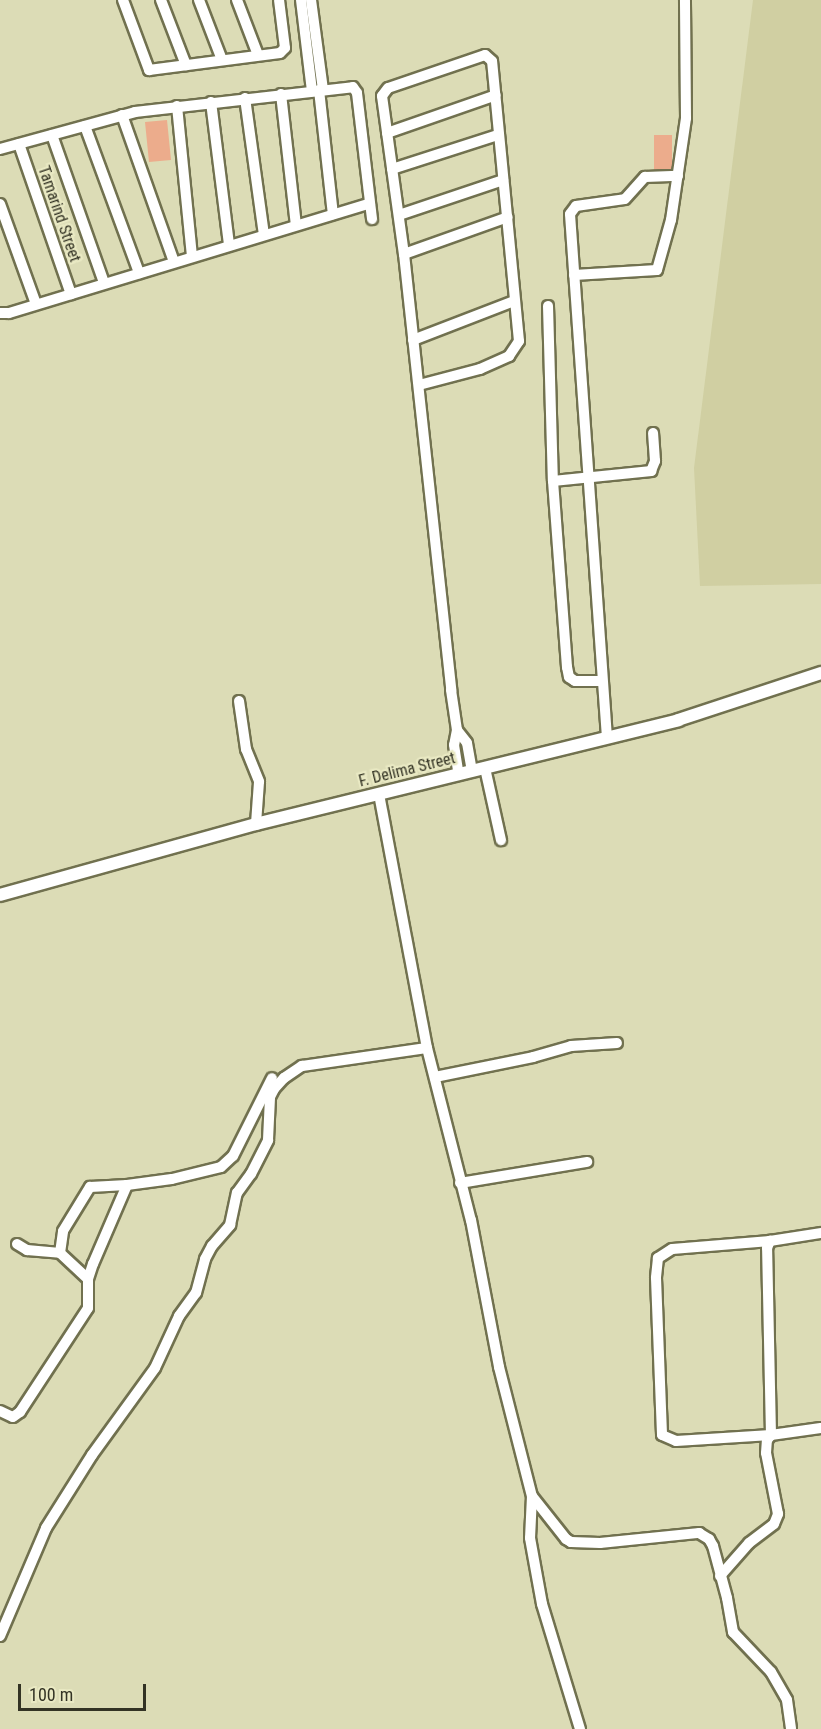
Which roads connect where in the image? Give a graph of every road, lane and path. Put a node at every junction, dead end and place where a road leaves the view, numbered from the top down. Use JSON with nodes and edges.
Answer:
{"nodes":[{"id":1,"x":123,"y":0,"type":"edge"},
{"id":2,"x":161,"y":0,"type":"edge"},
{"id":3,"x":199,"y":0,"type":"edge"},
{"id":4,"x":237,"y":0,"type":"edge"},
{"id":5,"x":279,"y":0,"type":"edge"},
{"id":6,"x":301,"y":0,"type":"edge"},
{"id":7,"x":311,"y":0,"type":"edge"},
{"id":8,"x":685,"y":0,"type":"edge"},
{"id":9,"x":258,"y":55,"type":"junction"},
{"id":10,"x":222,"y":60,"type":"junction"},
{"id":11,"x":186,"y":65,"type":"junction"},
{"id":12,"x":315,"y":73,"type":"junction"},
{"id":13,"x":318,"y":90,"type":"junction"},
{"id":14,"x":281,"y":94,"type":"junction"},
{"id":15,"x":496,"y":95,"type":"junction"},
{"id":16,"x":245,"y":98,"type":"junction"},
{"id":17,"x":211,"y":102,"type":"junction"},
{"id":18,"x":177,"y":106,"type":"junction"},
{"id":19,"x":122,"y":115,"type":"junction"},
{"id":20,"x":85,"y":126,"type":"junction"},
{"id":21,"x":387,"y":133,"type":"junction"},
{"id":22,"x":52,"y":135,"type":"junction"},
{"id":23,"x":498,"y":135,"type":"junction"},
{"id":24,"x":19,"y":144,"type":"junction"},
{"id":25,"x":0,"y":149,"type":"edge"},
{"id":26,"x":392,"y":169,"type":"junction"},
{"id":27,"x":678,"y":176,"type":"junction"},
{"id":28,"x":503,"y":180,"type":"junction"},
{"id":29,"x":370,"y":203,"type":"junction"},
{"id":30,"x":0,"y":204,"type":"edge"},
{"id":31,"x":333,"y":214,"type":"junction"},
{"id":32,"x":399,"y":215,"type":"junction"},
{"id":33,"x":508,"y":217,"type":"junction"},
{"id":34,"x":372,"y":219,"type":"dead end"},
{"id":35,"x":296,"y":225,"type":"junction"},
{"id":36,"x":264,"y":235,"type":"junction"},
{"id":37,"x":229,"y":245,"type":"junction"},
{"id":38,"x":404,"y":254,"type":"junction"},
{"id":39,"x":192,"y":256,"type":"junction"},
{"id":40,"x":174,"y":262,"type":"junction"},
{"id":41,"x":139,"y":273,"type":"junction"},
{"id":42,"x":574,"y":275,"type":"junction"},
{"id":43,"x":104,"y":283,"type":"junction"},
{"id":44,"x":71,"y":294,"type":"junction"},
{"id":45,"x":514,"y":302,"type":"junction"},
{"id":46,"x":36,"y":304,"type":"junction"},
{"id":47,"x":548,"y":306,"type":"dead end"},
{"id":48,"x":0,"y":313,"type":"edge"},
{"id":49,"x":413,"y":340,"type":"junction"},
{"id":50,"x":418,"y":385,"type":"junction"},
{"id":51,"x":653,"y":434,"type":"dead end"},
{"id":52,"x":588,"y":478,"type":"junction"},
{"id":53,"x":553,"y":481,"type":"junction"},
{"id":54,"x":821,"y":673,"type":"edge"},
{"id":55,"x":602,"y":681,"type":"junction"},
{"id":56,"x":239,"y":701,"type":"dead end"},
{"id":57,"x":607,"y":738,"type":"junction"},
{"id":58,"x":485,"y":768,"type":"junction"},
{"id":59,"x":466,"y":773,"type":"junction"},
{"id":60,"x":379,"y":794,"type":"junction"},
{"id":61,"x":256,"y":824,"type":"junction"},
{"id":62,"x":501,"y":840,"type":"dead end"},
{"id":63,"x":0,"y":895,"type":"edge"},
{"id":64,"x":617,"y":1043,"type":"dead end"},
{"id":65,"x":427,"y":1048,"type":"junction"},
{"id":66,"x":435,"y":1077,"type":"junction"},
{"id":67,"x":272,"y":1078,"type":"dead end"},
{"id":68,"x":587,"y":1162,"type":"dead end"},
{"id":69,"x":460,"y":1183,"type":"junction"},
{"id":70,"x":128,"y":1185,"type":"junction"},
{"id":71,"x":821,"y":1233,"type":"edge"},
{"id":72,"x":770,"y":1241,"type":"junction"},
{"id":73,"x":17,"y":1244,"type":"dead end"},
{"id":74,"x":60,"y":1253,"type":"junction"},
{"id":75,"x":88,"y":1279,"type":"junction"},
{"id":76,"x":0,"y":1411,"type":"edge"},
{"id":77,"x":821,"y":1428,"type":"edge"},
{"id":78,"x":771,"y":1435,"type":"junction"},
{"id":79,"x":532,"y":1496,"type":"junction"},
{"id":80,"x":720,"y":1576,"type":"junction"},
{"id":81,"x":0,"y":1636,"type":"edge"},
{"id":82,"x":580,"y":1729,"type":"edge"},
{"id":83,"x":791,"y":1729,"type":"edge"}],
"edges":[{"from":1,"to":11,"type":"street"},
{"from":2,"to":11,"type":"street"},
{"from":3,"to":10,"type":"street"},
{"from":4,"to":9,"type":"street"},
{"from":5,"to":9,"type":"street"},
{"from":6,"to":12,"type":"street"},
{"from":7,"to":12,"type":"street"},
{"from":8,"to":27,"type":"street"},
{"from":9,"to":10,"type":"street"},
{"from":10,"to":11,"type":"street"},
{"from":12,"to":13,"type":"street"},
{"from":13,"to":14,"type":"street"},
{"from":13,"to":29,"type":"street"},
{"from":13,"to":31,"type":"street"},
{"from":14,"to":16,"type":"street"},
{"from":14,"to":35,"type":"street"},
{"from":15,"to":21,"type":"street"},
{"from":15,"to":21,"type":"street"},
{"from":15,"to":23,"type":"street"},
{"from":16,"to":17,"type":"street"},
{"from":16,"to":36,"type":"street"},
{"from":17,"to":18,"type":"street"},
{"from":17,"to":37,"type":"street"},
{"from":18,"to":19,"type":"street"},
{"from":18,"to":39,"type":"street"},
{"from":19,"to":20,"type":"street"},
{"from":19,"to":40,"type":"street"},
{"from":20,"to":22,"type":"street"},
{"from":20,"to":41,"type":"street"},
{"from":21,"to":26,"type":"street"},
{"from":22,"to":24,"type":"street"},
{"from":22,"to":43,"type":"street"},
{"from":23,"to":26,"type":"street"},
{"from":23,"to":28,"type":"street"},
{"from":24,"to":25,"type":"street"},
{"from":24,"to":44,"type":"street","name":"Tamarind Street"},
{"from":26,"to":32,"type":"street"},
{"from":27,"to":42,"type":"street"},
{"from":27,"to":42,"type":"street"},
{"from":28,"to":32,"type":"street"},
{"from":28,"to":33,"type":"street"},
{"from":29,"to":31,"type":"street"},
{"from":29,"to":34,"type":"street"},
{"from":30,"to":46,"type":"street"},
{"from":31,"to":35,"type":"street"},
{"from":32,"to":38,"type":"street"},
{"from":33,"to":38,"type":"street"},
{"from":33,"to":45,"type":"street"},
{"from":35,"to":36,"type":"street"},
{"from":36,"to":37,"type":"street"},
{"from":37,"to":39,"type":"street"},
{"from":38,"to":49,"type":"street"},
{"from":39,"to":40,"type":"street"},
{"from":40,"to":41,"type":"street"},
{"from":41,"to":43,"type":"street"},
{"from":42,"to":52,"type":"street"},
{"from":43,"to":44,"type":"street"},
{"from":44,"to":46,"type":"street"},
{"from":45,"to":49,"type":"street"},
{"from":45,"to":50,"type":"street"},
{"from":46,"to":48,"type":"street"},
{"from":47,"to":53,"type":"street"},
{"from":49,"to":50,"type":"street"},
{"from":50,"to":59,"type":"street"},
{"from":51,"to":52,"type":"street"},
{"from":52,"to":53,"type":"street"},
{"from":52,"to":55,"type":"street"},
{"from":53,"to":55,"type":"street"},
{"from":54,"to":57,"type":"street","name":"F. Delima Street"},
{"from":55,"to":57,"type":"street"},
{"from":56,"to":61,"type":"street"},
{"from":57,"to":58,"type":"street","name":"F. Delima Street"},
{"from":58,"to":59,"type":"street","name":"F. Delima Street"},
{"from":58,"to":62,"type":"street"},
{"from":59,"to":60,"type":"street","name":"F. Delima Street"},
{"from":60,"to":61,"type":"street","name":"F. Delima Street"},
{"from":60,"to":65,"type":"street"},
{"from":61,"to":63,"type":"street","name":"F. Delima Street"},
{"from":64,"to":66,"type":"street"},
{"from":65,"to":66,"type":"street"},
{"from":65,"to":81,"type":"street"},
{"from":66,"to":69,"type":"street"},
{"from":67,"to":70,"type":"street"},
{"from":68,"to":69,"type":"street"},
{"from":69,"to":79,"type":"street"},
{"from":70,"to":74,"type":"street"},
{"from":70,"to":75,"type":"street"},
{"from":71,"to":72,"type":"street"},
{"from":72,"to":78,"type":"street"},
{"from":72,"to":78,"type":"street"},
{"from":73,"to":74,"type":"street"},
{"from":74,"to":75,"type":"street"},
{"from":75,"to":76,"type":"street"},
{"from":77,"to":78,"type":"street"},
{"from":78,"to":80,"type":"street"},
{"from":79,"to":80,"type":"street"},
{"from":79,"to":82,"type":"street"},
{"from":80,"to":83,"type":"street"}]}
